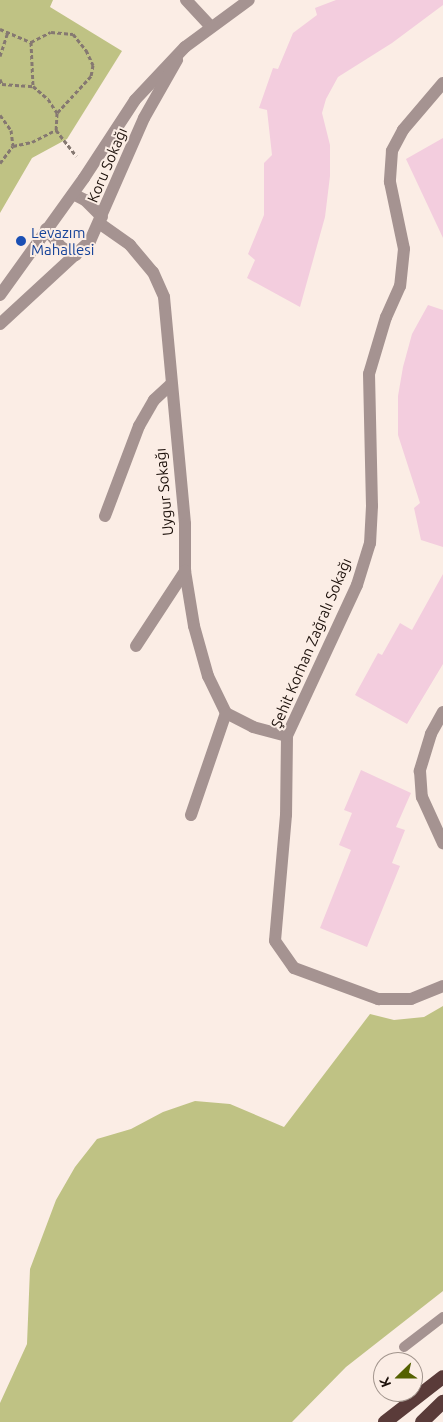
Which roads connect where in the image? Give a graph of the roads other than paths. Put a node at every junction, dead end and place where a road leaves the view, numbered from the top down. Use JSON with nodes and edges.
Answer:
{"nodes":[{"id":1,"x":186,"y":0,"type":"edge"},
{"id":2,"x":249,"y":0,"type":"edge"},
{"id":3,"x":210,"y":26,"type":"junction"},
{"id":4,"x":185,"y":47,"type":"junction"},
{"id":5,"x":443,"y":83,"type":"edge"},
{"id":6,"x":73,"y":194,"type":"junction"},
{"id":7,"x":101,"y":220,"type":"junction"},
{"id":8,"x":46,"y":229,"type":"junction"},
{"id":9,"x":76,"y":255,"type":"junction"},
{"id":10,"x":0,"y":295,"type":"edge"},
{"id":11,"x":0,"y":324,"type":"edge"},
{"id":12,"x":171,"y":384,"type":"junction"},
{"id":13,"x":105,"y":516,"type":"dead end"},
{"id":14,"x":185,"y":571,"type":"junction"},
{"id":15,"x":136,"y":646,"type":"dead end"},
{"id":16,"x":226,"y":712,"type":"junction"},
{"id":17,"x":443,"y":712,"type":"edge"},
{"id":18,"x":288,"y":736,"type":"junction"},
{"id":19,"x":190,"y":815,"type":"dead end"},
{"id":20,"x":443,"y":843,"type":"edge"},
{"id":21,"x":443,"y":986,"type":"edge"},
{"id":22,"x":443,"y":1318,"type":"edge"},
{"id":23,"x":404,"y":1347,"type":"dead end"},
{"id":24,"x":443,"y":1377,"type":"edge"},
{"id":25,"x":443,"y":1402,"type":"edge"},
{"id":26,"x":385,"y":1422,"type":"edge"},
{"id":27,"x":422,"y":1422,"type":"edge"}],
"edges":[{"from":1,"to":3,"type":"street"},
{"from":2,"to":3,"type":"street","name":"Koru Sokağı"},
{"from":3,"to":4,"type":"street","name":"Koru Sokağı"},
{"from":4,"to":6,"type":"street","name":"Koru Sokağı"},
{"from":4,"to":7,"type":"street","name":"Koru Sokağı"},
{"from":5,"to":18,"type":"street","name":"Şehit Korhan Zağralı Sokağı"},
{"from":6,"to":7,"type":"street"},
{"from":6,"to":8,"type":"street","name":"Koru Sokağı"},
{"from":7,"to":9,"type":"street","name":"Koru Sokağı"},
{"from":7,"to":12,"type":"street","name":"Uygur Sokağı"},
{"from":8,"to":9,"type":"street"},
{"from":8,"to":10,"type":"street","name":"Koru Sokağı"},
{"from":9,"to":11,"type":"street","name":"Koru Sokağı"},
{"from":12,"to":13,"type":"street"},
{"from":12,"to":14,"type":"street","name":"Uygur Sokağı"},
{"from":14,"to":15,"type":"street"},
{"from":14,"to":16,"type":"street","name":"Uygur Sokağı"},
{"from":16,"to":18,"type":"street"},
{"from":16,"to":19,"type":"street"},
{"from":17,"to":20,"type":"street"},
{"from":18,"to":21,"type":"street","name":"Şehit Korhan Zağralı Sokağı"},
{"from":22,"to":23,"type":"lane"},
{"from":24,"to":26,"type":"highway"},
{"from":25,"to":27,"type":"highway"}]}
